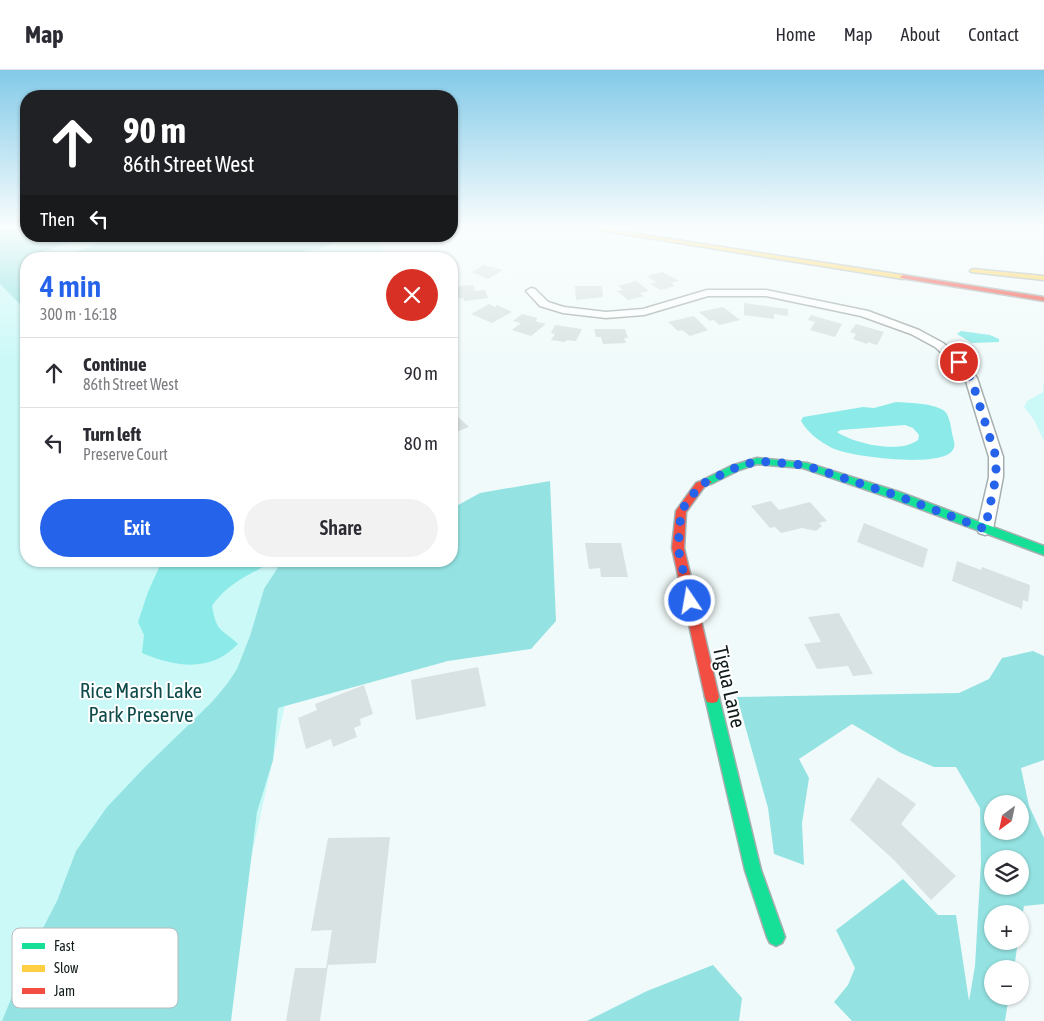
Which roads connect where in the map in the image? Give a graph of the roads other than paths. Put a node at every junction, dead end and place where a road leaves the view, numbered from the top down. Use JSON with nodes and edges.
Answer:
{"nodes":[{"id":1,"x":871,"y":272,"type":"edge"},
{"id":2,"x":966,"y":272,"type":"edge"},
{"id":3,"x":975,"y":272,"type":"edge"},
{"id":4,"x":1044,"y":278,"type":"edge"},
{"id":5,"x":1044,"y":285,"type":"edge"},
{"id":6,"x":531,"y":291,"type":"dead end"},
{"id":7,"x":1044,"y":301,"type":"edge"},
{"id":8,"x":985,"y":529,"type":"junction"},
{"id":9,"x":1044,"y":551,"type":"edge"},
{"id":10,"x":776,"y":937,"type":"dead end"}],
"edges":[{"from":1,"to":7,"type":"main road"},
{"from":2,"to":5,"type":"main road"},
{"from":3,"to":4,"type":"main road"},
{"from":6,"to":8,"type":"street"},
{"from":8,"to":9,"type":"main road","name":"Tigua Lane"},
{"from":8,"to":10,"type":"main road","name":"Tigua Lane"}]}
